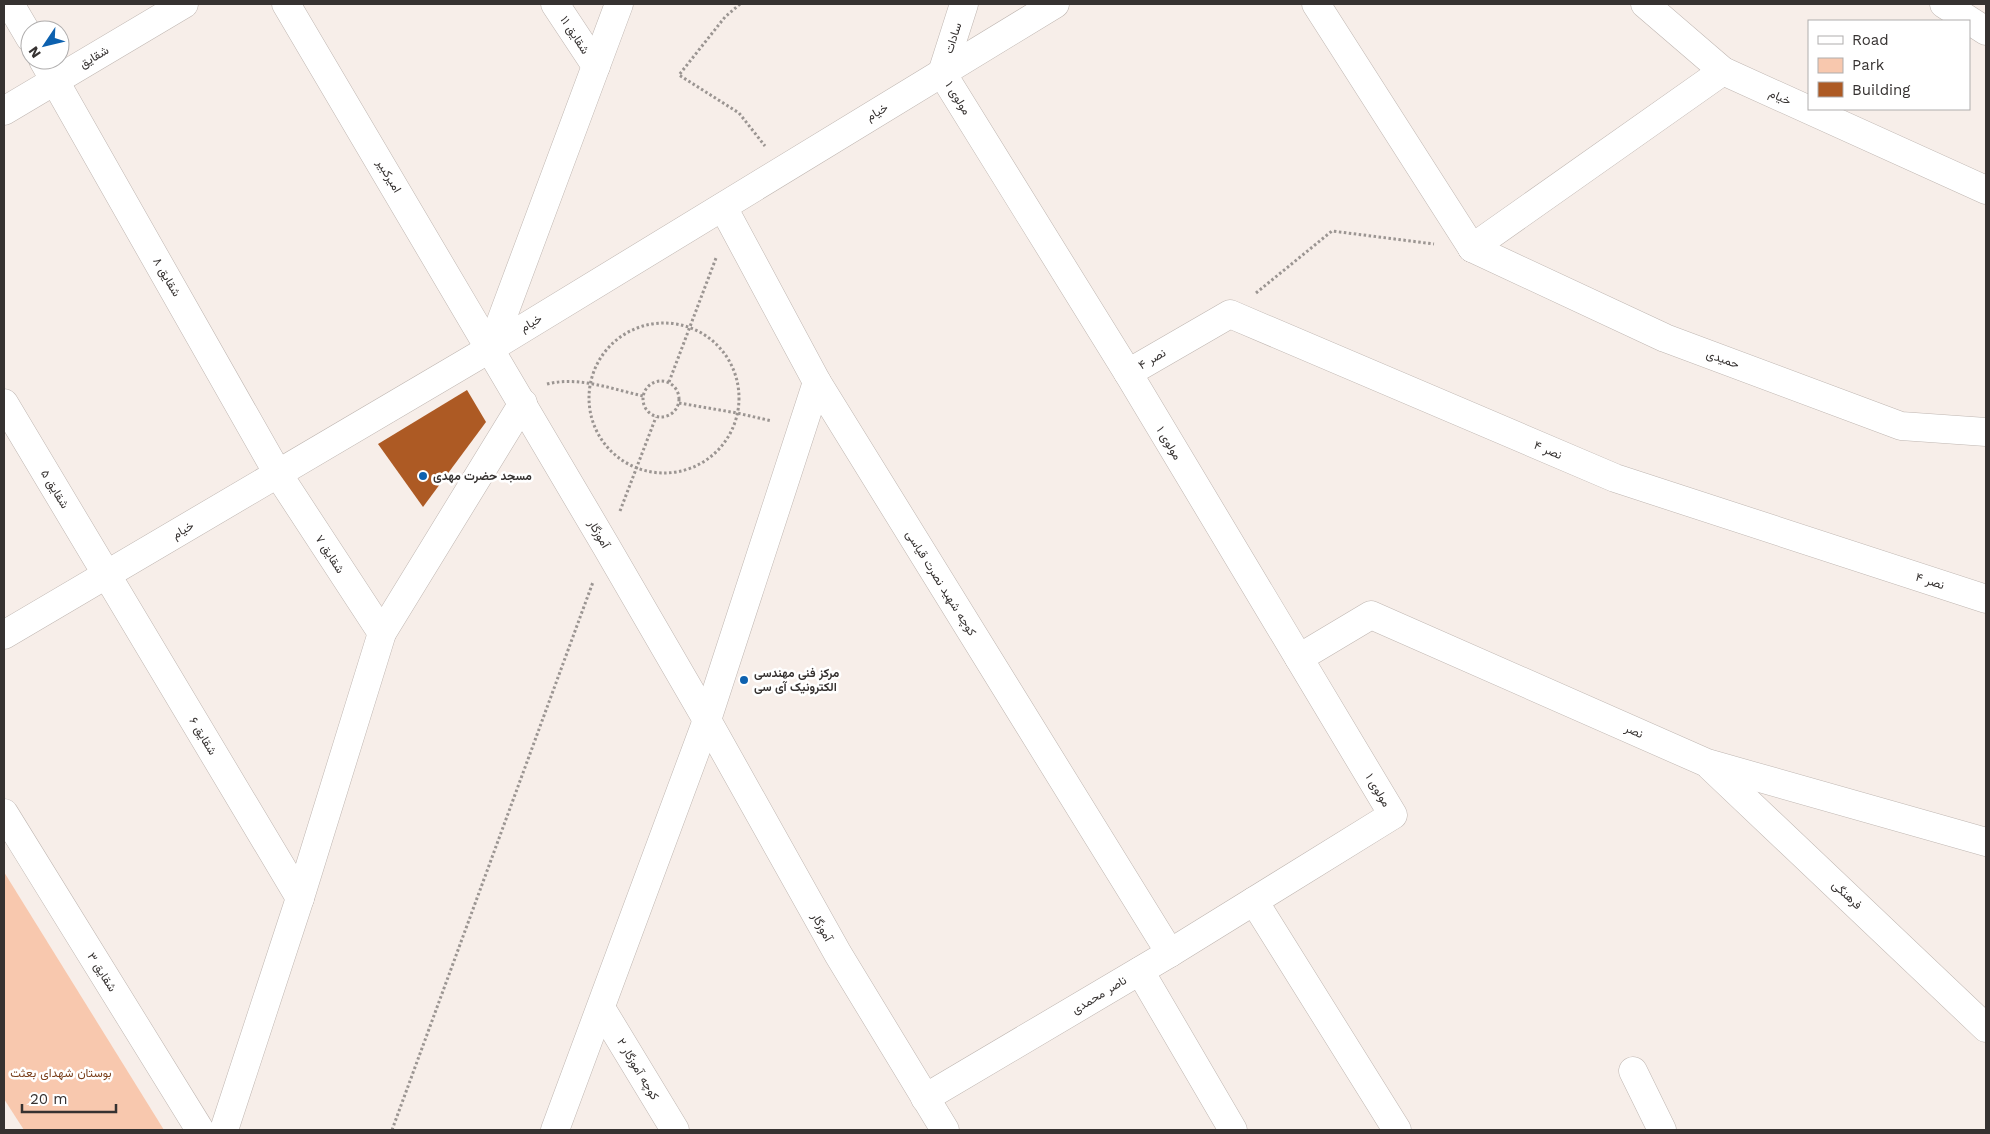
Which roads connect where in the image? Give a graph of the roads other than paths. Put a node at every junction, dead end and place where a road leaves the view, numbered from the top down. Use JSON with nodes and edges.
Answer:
{"nodes":[{"id":1,"x":10,"y":4,"type":"edge"},
{"id":2,"x":184,"y":4,"type":"edge"},
{"id":3,"x":286,"y":4,"type":"edge"},
{"id":4,"x":555,"y":4,"type":"edge"},
{"id":5,"x":619,"y":4,"type":"edge"},
{"id":6,"x":964,"y":4,"type":"edge"},
{"id":7,"x":1055,"y":4,"type":"edge"},
{"id":8,"x":1316,"y":4,"type":"edge"},
{"id":9,"x":1645,"y":4,"type":"edge"},
{"id":10,"x":1944,"y":4,"type":"edge"},
{"id":11,"x":1969,"y":20,"type":"edge"},
{"id":12,"x":20,"y":21,"type":"edge"},
{"id":13,"x":1970,"y":21,"type":"edge"},
{"id":14,"x":1986,"y":31,"type":"edge"},
{"id":15,"x":70,"y":60,"type":"edge"},
{"id":16,"x":596,"y":66,"type":"junction"},
{"id":17,"x":49,"y":70,"type":"edge"},
{"id":18,"x":1724,"y":71,"type":"junction"},
{"id":19,"x":942,"y":73,"type":"junction"},
{"id":20,"x":1808,"y":109,"type":"edge"},
{"id":21,"x":1810,"y":110,"type":"edge"},
{"id":22,"x":4,"y":111,"type":"edge"},
{"id":23,"x":1986,"y":190,"type":"edge"},
{"id":24,"x":726,"y":213,"type":"junction"},
{"id":25,"x":1472,"y":248,"type":"junction"},
{"id":26,"x":491,"y":348,"type":"junction"},
{"id":27,"x":1128,"y":373,"type":"junction"},
{"id":28,"x":817,"y":382,"type":"junction"},
{"id":29,"x":520,"y":397,"type":"junction"},
{"id":30,"x":4,"y":403,"type":"edge"},
{"id":31,"x":1986,"y":432,"type":"edge"},
{"id":32,"x":278,"y":474,"type":"junction"},
{"id":33,"x":106,"y":574,"type":"junction"},
{"id":34,"x":1986,"y":599,"type":"edge"},
{"id":35,"x":382,"y":633,"type":"junction"},
{"id":36,"x":4,"y":635,"type":"edge"},
{"id":37,"x":1299,"y":658,"type":"junction"},
{"id":38,"x":707,"y":720,"type":"junction"},
{"id":39,"x":1707,"y":763,"type":"junction"},
{"id":40,"x":4,"y":813,"type":"edge"},
{"id":41,"x":1986,"y":842,"type":"edge"},
{"id":42,"x":300,"y":898,"type":"junction"},
{"id":43,"x":1254,"y":901,"type":"junction"},
{"id":44,"x":1170,"y":953,"type":"junction"},
{"id":45,"x":1140,"y":971,"type":"junction"},
{"id":46,"x":601,"y":1008,"type":"junction"},
{"id":47,"x":1986,"y":1028,"type":"edge"},
{"id":48,"x":1633,"y":1071,"type":"dead end"},
{"id":49,"x":926,"y":1098,"type":"junction"},
{"id":50,"x":200,"y":1130,"type":"edge"},
{"id":51,"x":224,"y":1130,"type":"edge"},
{"id":52,"x":555,"y":1130,"type":"edge"},
{"id":53,"x":675,"y":1130,"type":"edge"},
{"id":54,"x":945,"y":1130,"type":"edge"},
{"id":55,"x":1233,"y":1130,"type":"edge"},
{"id":56,"x":1397,"y":1130,"type":"edge"},
{"id":57,"x":1662,"y":1130,"type":"edge"}],
"edges":[{"from":1,"to":12,"type":"street"},
{"from":2,"to":15,"type":"street","name":"شقایق"},
{"from":3,"to":26,"type":"street","name":"امیرکبیر"},
{"from":4,"to":16,"type":"street","name":"شقایق ۱۱"},
{"from":5,"to":16,"type":"street"},
{"from":6,"to":19,"type":"street","name":"سادات"},
{"from":7,"to":19,"type":"street","name":"خیام"},
{"from":8,"to":25,"type":"street"},
{"from":9,"to":18,"type":"street","name":"خیام"},
{"from":10,"to":11,"type":"street"},
{"from":13,"to":14,"type":"street"},
{"from":16,"to":26,"type":"street"},
{"from":17,"to":22,"type":"street","name":"شقایق"},
{"from":17,"to":32,"type":"street","name":"شقایق ۸"},
{"from":18,"to":20,"type":"street","name":"خیام"},
{"from":18,"to":25,"type":"street"},
{"from":19,"to":24,"type":"street","name":"خیام"},
{"from":19,"to":27,"type":"street","name":"مولوی ۱"},
{"from":21,"to":23,"type":"street","name":"خیام"},
{"from":24,"to":26,"type":"street","name":"خیام"},
{"from":24,"to":28,"type":"street","name":"کوچه شهید نصرت قیاسی"},
{"from":25,"to":31,"type":"street","name":"حمیدی"},
{"from":26,"to":29,"type":"street","name":"آموزگار"},
{"from":26,"to":32,"type":"street","name":"خیام"},
{"from":27,"to":34,"type":"street","name":"نصر ۴"},
{"from":27,"to":37,"type":"street","name":"مولوی ۱"},
{"from":28,"to":38,"type":"street"},
{"from":28,"to":44,"type":"street","name":"کوچه شهید نصرت قیاسی"},
{"from":29,"to":35,"type":"street"},
{"from":29,"to":38,"type":"street","name":"آموزگار"},
{"from":30,"to":33,"type":"street","name":"شقایق ۵"},
{"from":32,"to":33,"type":"street","name":"خیام"},
{"from":32,"to":35,"type":"street","name":"شقایق ۷"},
{"from":33,"to":36,"type":"street","name":"خیام"},
{"from":33,"to":42,"type":"street","name":"شقایق ۶"},
{"from":35,"to":42,"type":"street"},
{"from":37,"to":39,"type":"street","name":"نصر"},
{"from":37,"to":43,"type":"street","name":"مولوی ۱"},
{"from":38,"to":46,"type":"street"},
{"from":38,"to":49,"type":"street","name":"آموزگار"},
{"from":39,"to":41,"type":"street","name":"نصر"},
{"from":39,"to":47,"type":"street","name":"فرهنگی"},
{"from":40,"to":50,"type":"street","name":"شقایق ۳"},
{"from":42,"to":51,"type":"street"},
{"from":43,"to":44,"type":"street"},
{"from":43,"to":56,"type":"street"},
{"from":44,"to":45,"type":"street"},
{"from":45,"to":49,"type":"street","name":"ناصر محمدی"},
{"from":45,"to":55,"type":"street","name":"ناصر محمدی"},
{"from":46,"to":52,"type":"street"},
{"from":46,"to":53,"type":"street","name":"کوچه آموزگار ۲"},
{"from":48,"to":57,"type":"street"},
{"from":49,"to":54,"type":"street","name":"آموزگار"}]}
